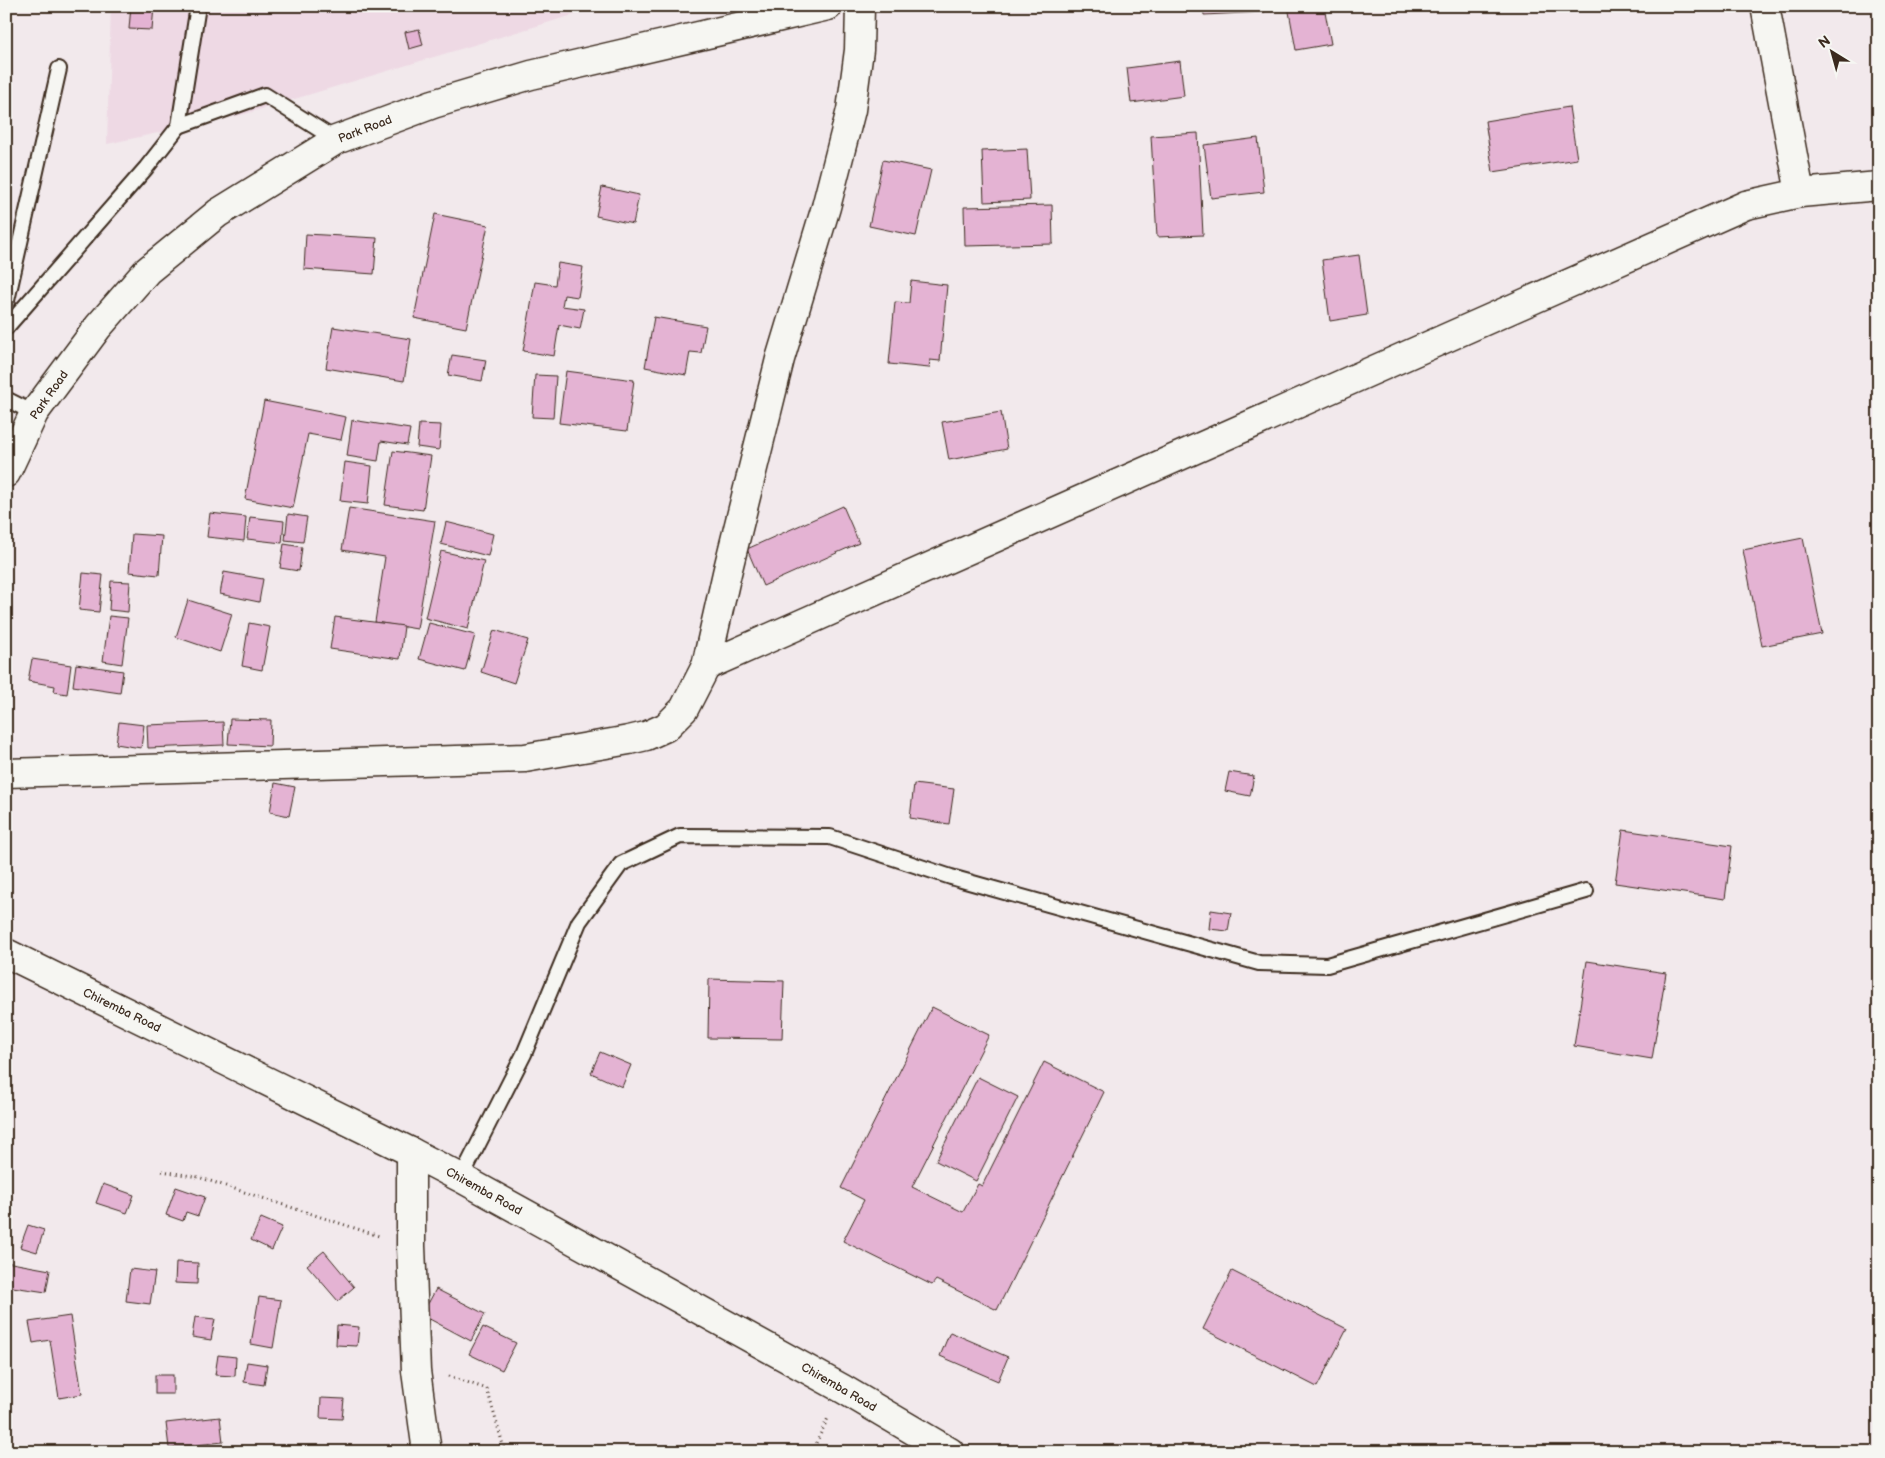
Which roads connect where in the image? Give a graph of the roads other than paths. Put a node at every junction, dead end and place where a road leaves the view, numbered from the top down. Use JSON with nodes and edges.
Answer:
{"nodes":[{"id":1,"x":198,"y":6,"type":"edge"},
{"id":2,"x":828,"y":6,"type":"edge"},
{"id":3,"x":860,"y":6,"type":"edge"},
{"id":4,"x":1765,"y":6,"type":"edge"},
{"id":5,"x":59,"y":69,"type":"dead end"},
{"id":6,"x":178,"y":126,"type":"junction"},
{"id":7,"x":336,"y":140,"type":"junction"},
{"id":8,"x":1879,"y":186,"type":"edge"},
{"id":9,"x":1800,"y":193,"type":"junction"},
{"id":10,"x":6,"y":304,"type":"edge"},
{"id":11,"x":6,"y":328,"type":"edge"},
{"id":12,"x":6,"y":399,"type":"edge"},
{"id":13,"x":34,"y":413,"type":"junction"},
{"id":14,"x":6,"y":473,"type":"edge"},
{"id":15,"x":706,"y":666,"type":"junction"},
{"id":16,"x":6,"y":773,"type":"edge"},
{"id":17,"x":1586,"y":890,"type":"dead end"},
{"id":18,"x":6,"y":954,"type":"edge"},
{"id":19,"x":411,"y":1152,"type":"junction"},
{"id":20,"x":462,"y":1178,"type":"junction"},
{"id":21,"x":427,"y":1452,"type":"edge"},
{"id":22,"x":950,"y":1452,"type":"edge"}],
"edges":[{"from":1,"to":6,"type":"lane"},
{"from":2,"to":7,"type":"street","name":"Park Road"},
{"from":3,"to":15,"type":"street"},
{"from":4,"to":9,"type":"street"},
{"from":5,"to":10,"type":"lane"},
{"from":6,"to":7,"type":"lane"},
{"from":6,"to":11,"type":"lane"},
{"from":7,"to":13,"type":"street","name":"Park Road"},
{"from":8,"to":9,"type":"street"},
{"from":9,"to":15,"type":"street"},
{"from":12,"to":13,"type":"lane"},
{"from":13,"to":14,"type":"street","name":"Park Road"},
{"from":15,"to":16,"type":"street"},
{"from":17,"to":20,"type":"lane"},
{"from":18,"to":19,"type":"street","name":"Chiremba Road"},
{"from":19,"to":20,"type":"street","name":"Chiremba Road"},
{"from":19,"to":21,"type":"street"},
{"from":20,"to":22,"type":"street","name":"Chiremba Road"}]}
